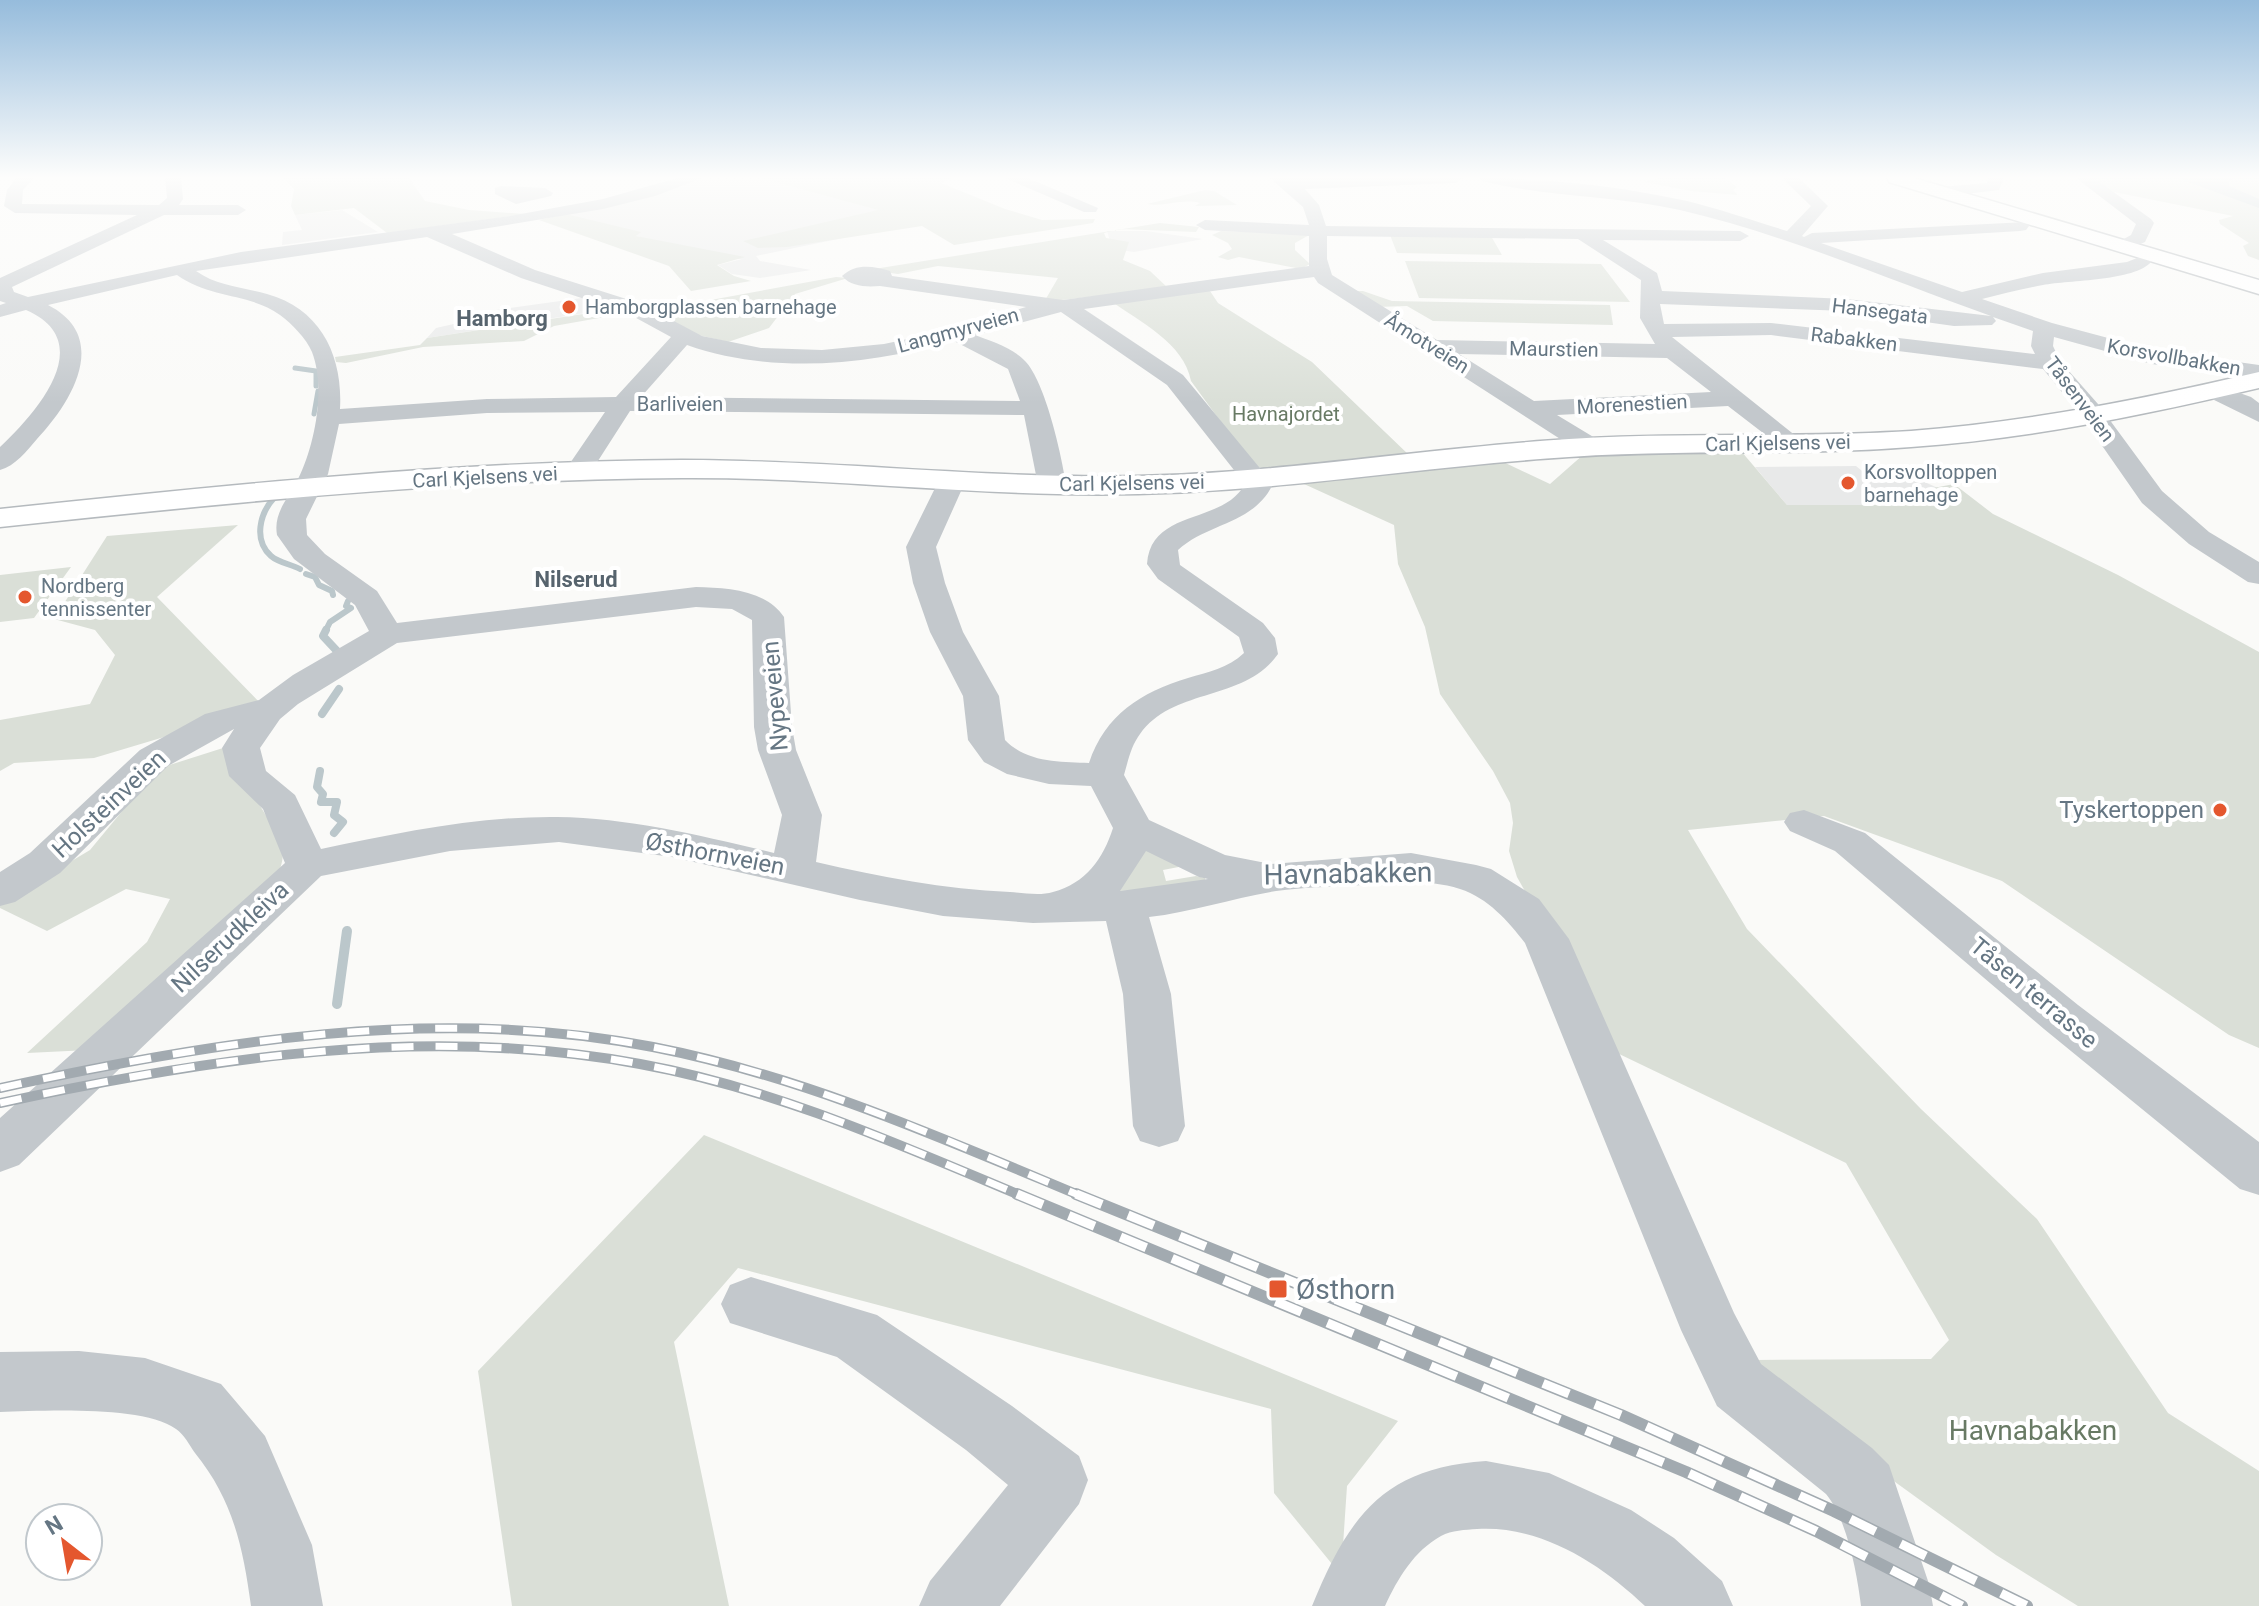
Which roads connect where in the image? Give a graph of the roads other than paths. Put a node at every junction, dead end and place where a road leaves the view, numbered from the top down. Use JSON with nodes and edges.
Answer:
{"nodes":[{"id":1,"x":68,"y":253,"type":"edge"},
{"id":2,"x":200,"y":253,"type":"edge"},
{"id":3,"x":235,"y":253,"type":"edge"},
{"id":4,"x":486,"y":253,"type":"edge"},
{"id":5,"x":1319,"y":253,"type":"edge"},
{"id":6,"x":1612,"y":253,"type":"edge"},
{"id":7,"x":1833,"y":253,"type":"edge"},
{"id":8,"x":2144,"y":253,"type":"edge"},
{"id":9,"x":100,"y":257,"type":"dead end"},
{"id":10,"x":191,"y":257,"type":"junction"},
{"id":11,"x":53,"y":260,"type":"junction"},
{"id":12,"x":2142,"y":262,"type":"dead end"},
{"id":13,"x":1318,"y":271,"type":"junction"},
{"id":14,"x":880,"y":280,"type":"dead end"},
{"id":15,"x":0,"y":285,"type":"edge"},
{"id":16,"x":2259,"y":287,"type":"edge"},
{"id":17,"x":1651,"y":297,"type":"junction"},
{"id":18,"x":1962,"y":298,"type":"junction"},
{"id":19,"x":28,"y":304,"type":"junction"},
{"id":20,"x":1065,"y":306,"type":"junction"},
{"id":21,"x":0,"y":311,"type":"edge"},
{"id":22,"x":2012,"y":317,"type":"junction"},
{"id":23,"x":2044,"y":328,"type":"junction"},
{"id":24,"x":1657,"y":331,"type":"junction"},
{"id":25,"x":955,"y":334,"type":"junction"},
{"id":26,"x":684,"y":336,"type":"junction"},
{"id":27,"x":1434,"y":347,"type":"junction"},
{"id":28,"x":1673,"y":351,"type":"junction"},
{"id":29,"x":2050,"y":363,"type":"junction"},
{"id":30,"x":2259,"y":372,"type":"edge"},
{"id":31,"x":2259,"y":380,"type":"edge"},
{"id":32,"x":2214,"y":391,"type":"junction"},
{"id":33,"x":1732,"y":398,"type":"junction"},
{"id":34,"x":621,"y":404,"type":"junction"},
{"id":35,"x":1033,"y":408,"type":"junction"},
{"id":36,"x":1532,"y":408,"type":"junction"},
{"id":37,"x":2259,"y":415,"type":"edge"},
{"id":38,"x":2092,"y":416,"type":"junction"},
{"id":39,"x":328,"y":417,"type":"junction"},
{"id":40,"x":1793,"y":444,"type":"junction"},
{"id":41,"x":1591,"y":447,"type":"junction"},
{"id":42,"x":0,"y":462,"type":"edge"},
{"id":43,"x":577,"y":472,"type":"junction"},
{"id":44,"x":1256,"y":479,"type":"junction"},
{"id":45,"x":952,"y":480,"type":"junction"},
{"id":46,"x":1052,"y":485,"type":"junction"},
{"id":47,"x":306,"y":489,"type":"junction"},
{"id":48,"x":0,"y":518,"type":"edge"},
{"id":49,"x":2259,"y":575,"type":"edge"},
{"id":50,"x":388,"y":634,"type":"junction"},
{"id":51,"x":268,"y":709,"type":"junction"},
{"id":52,"x":1105,"y":775,"type":"junction"},
{"id":53,"x":1804,"y":822,"type":"dead end"},
{"id":54,"x":1133,"y":828,"type":"junction"},
{"id":55,"x":307,"y":866,"type":"junction"},
{"id":56,"x":796,"y":870,"type":"junction"},
{"id":57,"x":1271,"y":878,"type":"junction"},
{"id":58,"x":0,"y":892,"type":"edge"},
{"id":59,"x":1124,"y":906,"type":"junction"},
{"id":60,"x":1057,"y":907,"type":"junction"},
{"id":61,"x":1159,"y":1126,"type":"dead end"},
{"id":62,"x":0,"y":1150,"type":"edge"},
{"id":63,"x":2259,"y":1173,"type":"edge"},
{"id":64,"x":751,"y":1304,"type":"dead end"},
{"id":65,"x":0,"y":1382,"type":"edge"},
{"id":66,"x":287,"y":1606,"type":"edge"},
{"id":67,"x":955,"y":1606,"type":"edge"},
{"id":68,"x":1348,"y":1606,"type":"edge"},
{"id":69,"x":1697,"y":1606,"type":"edge"},
{"id":70,"x":1897,"y":1606,"type":"edge"}],
"edges":[{"from":1,"to":11,"type":"street"},
{"from":2,"to":10,"type":"street"},
{"from":3,"to":10,"type":"street"},
{"from":4,"to":26,"type":"street","name":"Langmyrveien"},
{"from":5,"to":13,"type":"street"},
{"from":6,"to":17,"type":"street"},
{"from":7,"to":18,"type":"street","name":"Tåsenveien"},
{"from":8,"to":16,"type":"main road"},
{"from":9,"to":11,"type":"street"},
{"from":10,"to":19,"type":"street"},
{"from":10,"to":39,"type":"street"},
{"from":11,"to":15,"type":"street"},
{"from":12,"to":18,"type":"street"},
{"from":13,"to":20,"type":"street","name":"Langmyrveien"},
{"from":13,"to":27,"type":"street","name":"Åmotveien"},
{"from":14,"to":20,"type":"street"},
{"from":15,"to":19,"type":"street"},
{"from":17,"to":22,"type":"street","name":"Hansegata"},
{"from":17,"to":24,"type":"street"},
{"from":18,"to":22,"type":"street","name":"Tåsenveien"},
{"from":19,"to":21,"type":"street"},
{"from":19,"to":42,"type":"street"},
{"from":20,"to":25,"type":"street","name":"Langmyrveien"},
{"from":20,"to":44,"type":"street"},
{"from":22,"to":23,"type":"street","name":"Tåsenveien"},
{"from":23,"to":29,"type":"street","name":"Tåsenveien"},
{"from":23,"to":30,"type":"street","name":"Korsvollbakken"},
{"from":24,"to":28,"type":"street"},
{"from":24,"to":29,"type":"street","name":"Rabakken"},
{"from":25,"to":26,"type":"street","name":"Langmyrveien"},
{"from":25,"to":35,"type":"street"},
{"from":26,"to":34,"type":"street"},
{"from":27,"to":28,"type":"street","name":"Maurstien"},
{"from":27,"to":36,"type":"street","name":"Åmotveien"},
{"from":28,"to":33,"type":"street"},
{"from":29,"to":38,"type":"street","name":"Tåsenveien"},
{"from":31,"to":32,"type":"main road","name":"Carl Kjelsens vei"},
{"from":32,"to":37,"type":"street"},
{"from":32,"to":38,"type":"main road","name":"Carl Kjelsens vei"},
{"from":33,"to":36,"type":"street","name":"Morenestien"},
{"from":33,"to":40,"type":"street"},
{"from":34,"to":35,"type":"street","name":"Barliveien"},
{"from":34,"to":39,"type":"street","name":"Barliveien"},
{"from":34,"to":43,"type":"street"},
{"from":35,"to":46,"type":"street"},
{"from":36,"to":41,"type":"street","name":"Åmotveien"},
{"from":38,"to":40,"type":"main road","name":"Carl Kjelsens vei"},
{"from":38,"to":49,"type":"street","name":"Tåsenveien"},
{"from":39,"to":47,"type":"street"},
{"from":40,"to":41,"type":"main road","name":"Carl Kjelsens vei"},
{"from":41,"to":44,"type":"main road","name":"Carl Kjelsens vei"},
{"from":43,"to":45,"type":"main road","name":"Carl Kjelsens vei"},
{"from":43,"to":47,"type":"main road","name":"Carl Kjelsens vei"},
{"from":44,"to":46,"type":"main road","name":"Carl Kjelsens vei"},
{"from":44,"to":52,"type":"street"},
{"from":45,"to":46,"type":"main road","name":"Carl Kjelsens vei"},
{"from":45,"to":52,"type":"street"},
{"from":47,"to":48,"type":"main road","name":"Carl Kjelsens vei"},
{"from":47,"to":50,"type":"street"},
{"from":50,"to":51,"type":"street","name":"Nilserudkleiva"},
{"from":50,"to":56,"type":"street","name":"Nypeveien"},
{"from":51,"to":55,"type":"street","name":"Nilserudkleiva"},
{"from":51,"to":58,"type":"street","name":"Holsteinveien"},
{"from":52,"to":54,"type":"street"},
{"from":53,"to":63,"type":"street","name":"Tåsen terrasse"},
{"from":54,"to":57,"type":"street","name":"Havnabakken"},
{"from":54,"to":60,"type":"street"},
{"from":55,"to":56,"type":"street","name":"Østhornveien"},
{"from":55,"to":62,"type":"street","name":"Nilserudkleiva"},
{"from":56,"to":60,"type":"street","name":"Østhornveien"},
{"from":57,"to":59,"type":"street","name":"Østhornveien"},
{"from":57,"to":70,"type":"street","name":"Havnabakken"},
{"from":59,"to":60,"type":"street","name":"Østhornveien"},
{"from":59,"to":61,"type":"street"},
{"from":64,"to":67,"type":"street"},
{"from":65,"to":66,"type":"street"},
{"from":68,"to":69,"type":"street"}]}
